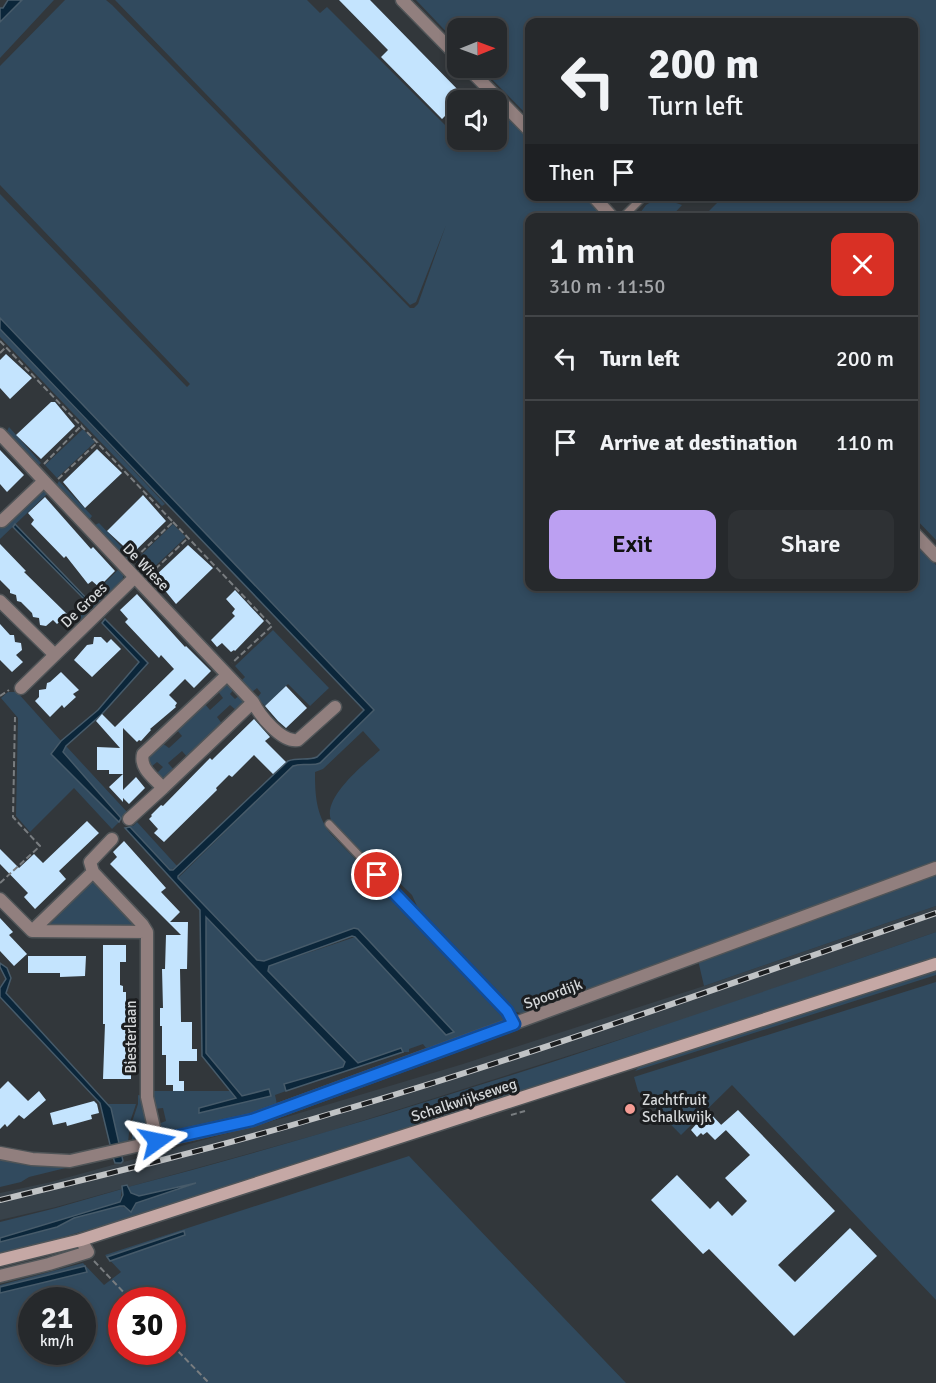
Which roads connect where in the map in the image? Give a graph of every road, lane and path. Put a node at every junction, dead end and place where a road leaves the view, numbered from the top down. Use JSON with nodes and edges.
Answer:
{"nodes":[{"id":1,"x":402,"y":0,"type":"edge"},
{"id":2,"x":447,"y":46,"type":"edge"},
{"id":3,"x":478,"y":78,"type":"edge"},
{"id":4,"x":525,"y":126,"type":"edge"},
{"id":5,"x":598,"y":201,"type":"edge"},
{"id":6,"x":639,"y":201,"type":"edge"},
{"id":7,"x":608,"y":213,"type":"edge"},
{"id":8,"x":627,"y":213,"type":"edge"},
{"id":9,"x":0,"y":341,"type":"edge"},
{"id":10,"x":6,"y":347,"type":"junction"},
{"id":11,"x":0,"y":353,"type":"edge"},
{"id":12,"x":82,"y":425,"type":"junction"},
{"id":13,"x":0,"y":434,"type":"edge"},
{"id":14,"x":98,"y":442,"type":"junction"},
{"id":15,"x":43,"y":480,"type":"junction"},
{"id":16,"x":2,"y":521,"type":"dead end"},
{"id":17,"x":173,"y":522,"type":"junction"},
{"id":18,"x":918,"y":537,"type":"edge"},
{"id":19,"x":188,"y":538,"type":"junction"},
{"id":20,"x":936,"y":556,"type":"edge"},
{"id":21,"x":125,"y":567,"type":"junction"},
{"id":22,"x":138,"y":580,"type":"junction"},
{"id":23,"x":0,"y":601,"type":"edge"},
{"id":24,"x":55,"y":655,"type":"junction"},
{"id":25,"x":225,"y":673,"type":"junction"},
{"id":26,"x":21,"y":688,"type":"dead end"},
{"id":27,"x":253,"y":702,"type":"junction"},
{"id":28,"x":335,"y":707,"type":"dead end"},
{"id":29,"x":15,"y":717,"type":"dead end"},
{"id":30,"x":163,"y":788,"type":"junction"},
{"id":31,"x":129,"y":819,"type":"dead end"},
{"id":32,"x":328,"y":824,"type":"dead end"},
{"id":33,"x":112,"y":839,"type":"dead end"},
{"id":34,"x":936,"y":868,"type":"edge"},
{"id":35,"x":93,"y":872,"type":"junction"},
{"id":36,"x":0,"y":884,"type":"edge"},
{"id":37,"x":0,"y":899,"type":"edge"},
{"id":38,"x":32,"y":931,"type":"junction"},
{"id":39,"x":147,"y":932,"type":"junction"},
{"id":40,"x":936,"y":963,"type":"edge"},
{"id":41,"x":514,"y":1024,"type":"junction"},
{"id":42,"x":157,"y":1141,"type":"junction"},
{"id":43,"x":0,"y":1153,"type":"edge"},
{"id":44,"x":81,"y":1240,"type":"junction"},
{"id":45,"x":0,"y":1260,"type":"edge"},
{"id":46,"x":103,"y":1271,"type":"dead end"},
{"id":47,"x":0,"y":1276,"type":"edge"},
{"id":48,"x":118,"y":1287,"type":"edge"},
{"id":49,"x":186,"y":1359,"type":"edge"},
{"id":50,"x":209,"y":1383,"type":"edge"}],
"edges":[{"from":1,"to":2,"type":"street"},
{"from":3,"to":4,"type":"street"},
{"from":5,"to":7,"type":"street"},
{"from":6,"to":8,"type":"lane"},
{"from":9,"to":10,"type":"path"},
{"from":10,"to":11,"type":"path"},
{"from":10,"to":12,"type":"path"},
{"from":12,"to":14,"type":"path"},
{"from":12,"to":15,"type":"path"},
{"from":13,"to":15,"type":"street","name":"De Wiese"},
{"from":14,"to":15,"type":"path"},
{"from":14,"to":17,"type":"path"},
{"from":15,"to":16,"type":"street"},
{"from":15,"to":21,"type":"street","name":"De Wiese"},
{"from":17,"to":19,"type":"path"},
{"from":17,"to":21,"type":"path"},
{"from":18,"to":20,"type":"street"},
{"from":19,"to":22,"type":"path"},
{"from":19,"to":25,"type":"path"},
{"from":21,"to":22,"type":"street","name":"De Wiese"},
{"from":22,"to":24,"type":"street","name":"De Groes"},
{"from":22,"to":25,"type":"street","name":"De Wiese"},
{"from":23,"to":24,"type":"street"},
{"from":24,"to":26,"type":"street","name":"De Groes"},
{"from":25,"to":27,"type":"street","name":"De Wiese"},
{"from":25,"to":30,"type":"street"},
{"from":27,"to":28,"type":"street","name":"De Wiese"},
{"from":27,"to":30,"type":"street"},
{"from":29,"to":36,"type":"path"},
{"from":30,"to":31,"type":"street"},
{"from":32,"to":41,"type":"lane"},
{"from":33,"to":35,"type":"street"},
{"from":34,"to":41,"type":"street","name":"Spoordijk"},
{"from":35,"to":38,"type":"street"},
{"from":35,"to":39,"type":"street"},
{"from":37,"to":38,"type":"street"},
{"from":38,"to":39,"type":"street"},
{"from":39,"to":42,"type":"street","name":"Biesterlaan"},
{"from":40,"to":44,"type":"street","name":"Schalkwijkseweg"},
{"from":41,"to":42,"type":"street","name":"Spoordijk"},
{"from":42,"to":43,"type":"street","name":"Spoordijk"},
{"from":44,"to":45,"type":"street","name":"Schalkwijkseweg"},
{"from":44,"to":47,"type":"street"},
{"from":46,"to":48,"type":"path"},
{"from":49,"to":50,"type":"path"}]}
